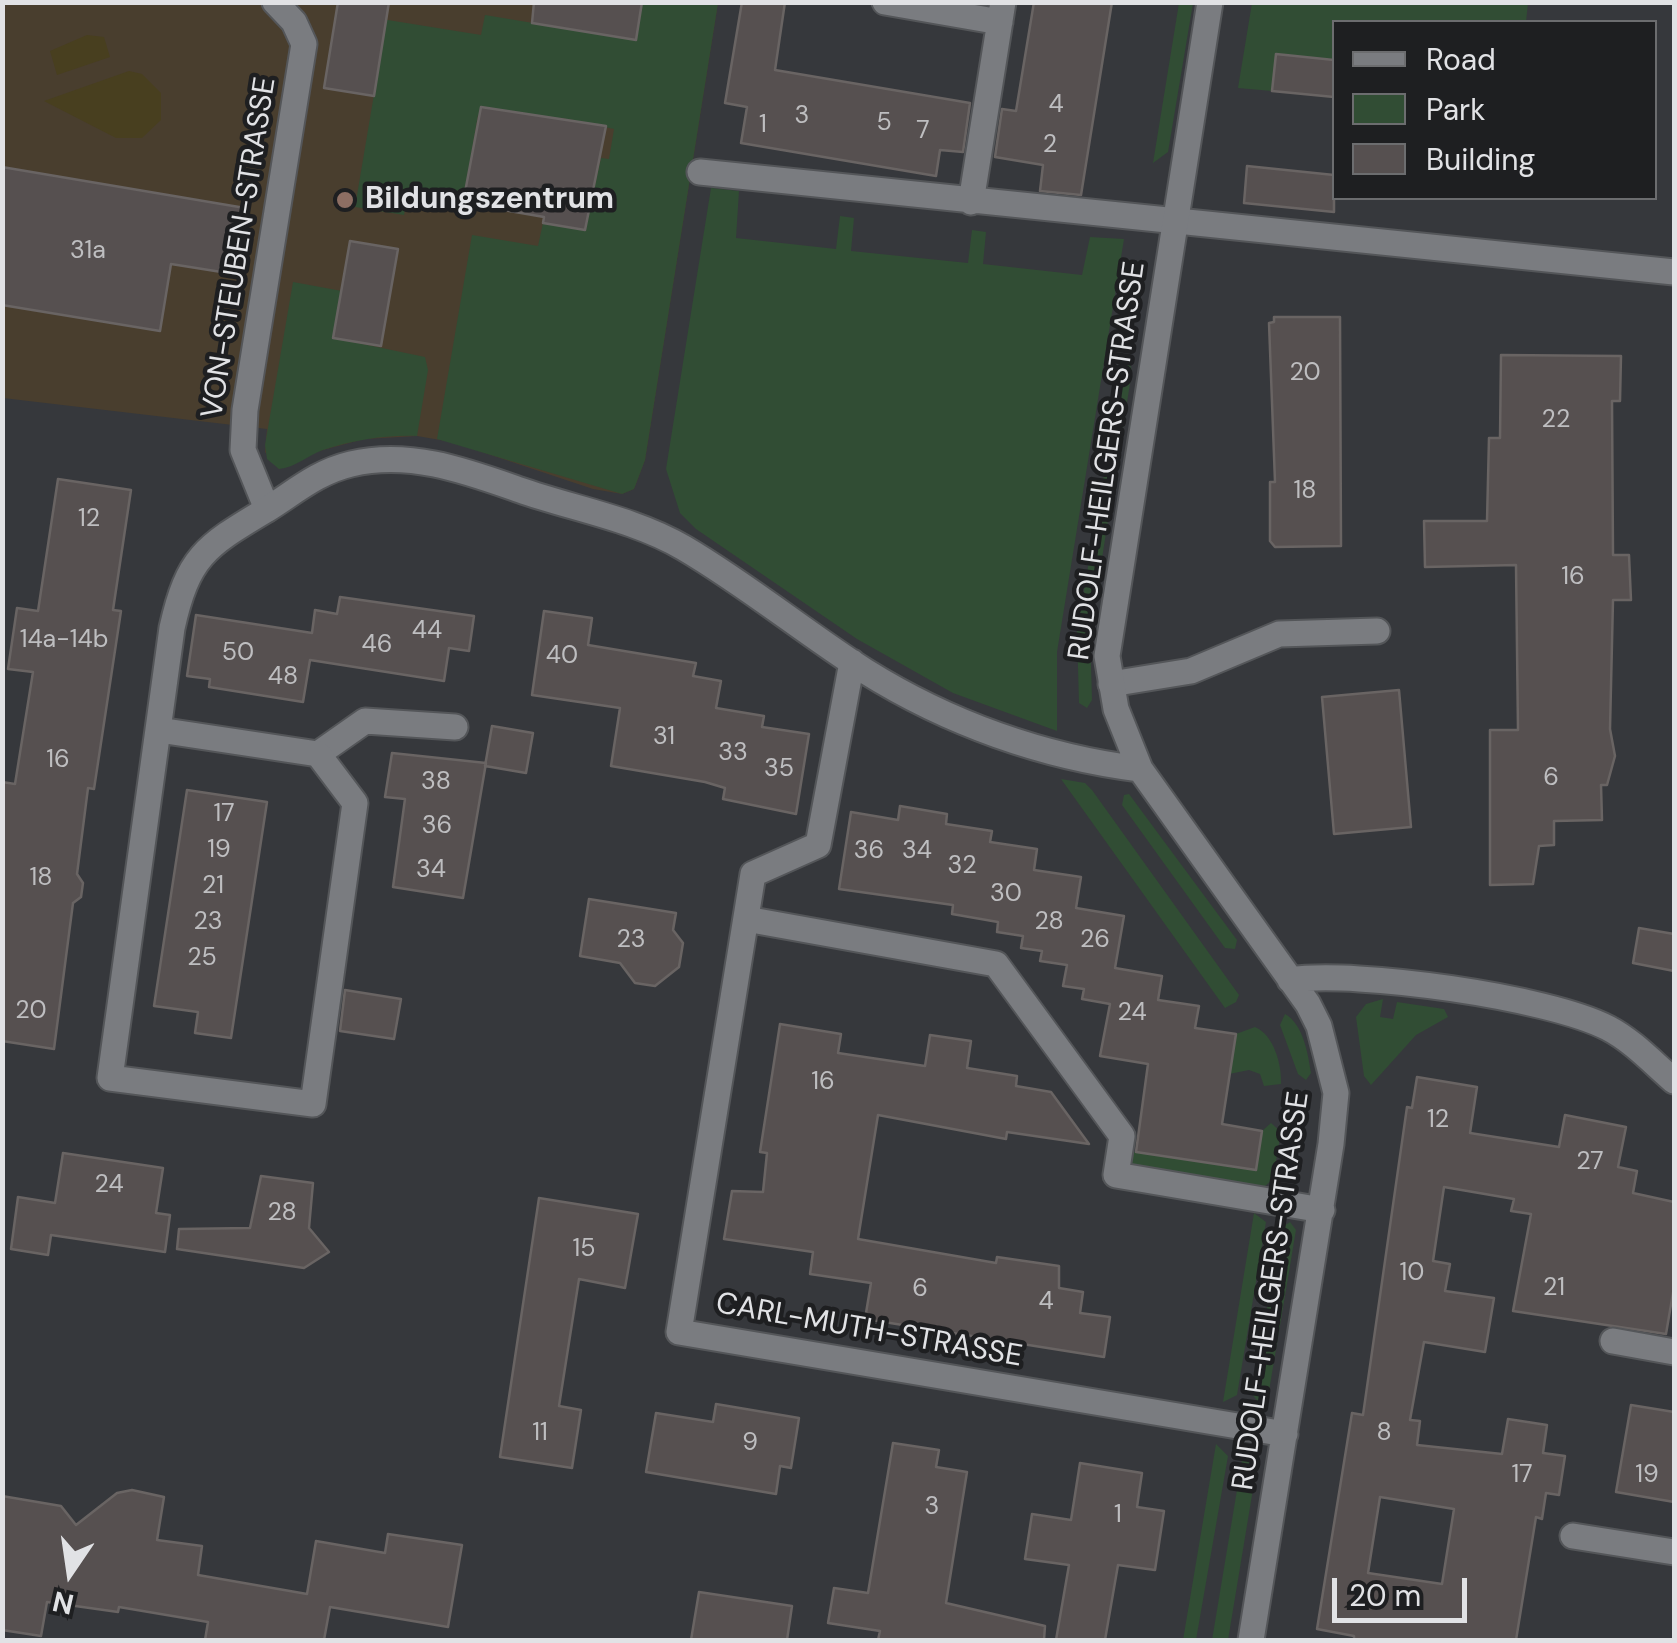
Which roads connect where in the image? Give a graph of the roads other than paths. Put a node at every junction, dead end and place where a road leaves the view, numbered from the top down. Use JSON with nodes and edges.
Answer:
{"nodes":[{"id":1,"x":276,"y":2,"type":"edge"},
{"id":2,"x":885,"y":2,"type":"edge"},
{"id":3,"x":1210,"y":2,"type":"edge"},
{"id":4,"x":1001,"y":12,"type":"edge"},
{"id":5,"x":700,"y":172,"type":"dead end"},
{"id":6,"x":971,"y":202,"type":"junction"},
{"id":7,"x":1176,"y":223,"type":"junction"},
{"id":8,"x":1674,"y":272,"type":"edge"},
{"id":9,"x":267,"y":509,"type":"junction"},
{"id":10,"x":1377,"y":631,"type":"dead end"},
{"id":11,"x":852,"y":662,"type":"junction"},
{"id":12,"x":1111,"y":684,"type":"junction"},
{"id":13,"x":455,"y":727,"type":"dead end"},
{"id":14,"x":158,"y":730,"type":"junction"},
{"id":15,"x":318,"y":754,"type":"junction"},
{"id":16,"x":1140,"y":769,"type":"junction"},
{"id":17,"x":746,"y":919,"type":"junction"},
{"id":18,"x":1290,"y":980,"type":"junction"},
{"id":19,"x":1674,"y":1081,"type":"edge"},
{"id":20,"x":1322,"y":1210,"type":"junction"},
{"id":21,"x":1612,"y":1342,"type":"dead end"},
{"id":22,"x":1674,"y":1352,"type":"edge"},
{"id":23,"x":1285,"y":1434,"type":"junction"},
{"id":24,"x":1573,"y":1536,"type":"dead end"},
{"id":25,"x":1674,"y":1552,"type":"edge"},
{"id":26,"x":1252,"y":1640,"type":"edge"}],
"edges":[{"from":1,"to":9,"type":"street","name":"VON-STEUBEN-STRASSE"},
{"from":2,"to":4,"type":"street"},
{"from":3,"to":7,"type":"street","name":"RUDOLF-HEILGERS-STRASSE"},
{"from":4,"to":6,"type":"street"},
{"from":5,"to":6,"type":"street"},
{"from":6,"to":7,"type":"street"},
{"from":7,"to":8,"type":"street"},
{"from":7,"to":12,"type":"street","name":"RUDOLF-HEILGERS-STRASSE"},
{"from":9,"to":11,"type":"street"},
{"from":9,"to":14,"type":"street"},
{"from":10,"to":12,"type":"street"},
{"from":11,"to":16,"type":"street"},
{"from":11,"to":17,"type":"street","name":"CARL-MUTH-STRASSE"},
{"from":12,"to":16,"type":"street","name":"RUDOLF-HEILGERS-STRASSE"},
{"from":13,"to":15,"type":"street"},
{"from":14,"to":15,"type":"street"},
{"from":14,"to":15,"type":"street"},
{"from":16,"to":18,"type":"street","name":"RUDOLF-HEILGERS-STRASSE"},
{"from":17,"to":20,"type":"street"},
{"from":17,"to":23,"type":"street","name":"CARL-MUTH-STRASSE"},
{"from":18,"to":19,"type":"street"},
{"from":18,"to":20,"type":"street","name":"RUDOLF-HEILGERS-STRASSE"},
{"from":20,"to":23,"type":"street","name":"RUDOLF-HEILGERS-STRASSE"},
{"from":21,"to":22,"type":"street"},
{"from":23,"to":26,"type":"street","name":"RUDOLF-HEILGERS-STRASSE"},
{"from":24,"to":25,"type":"street"}]}
